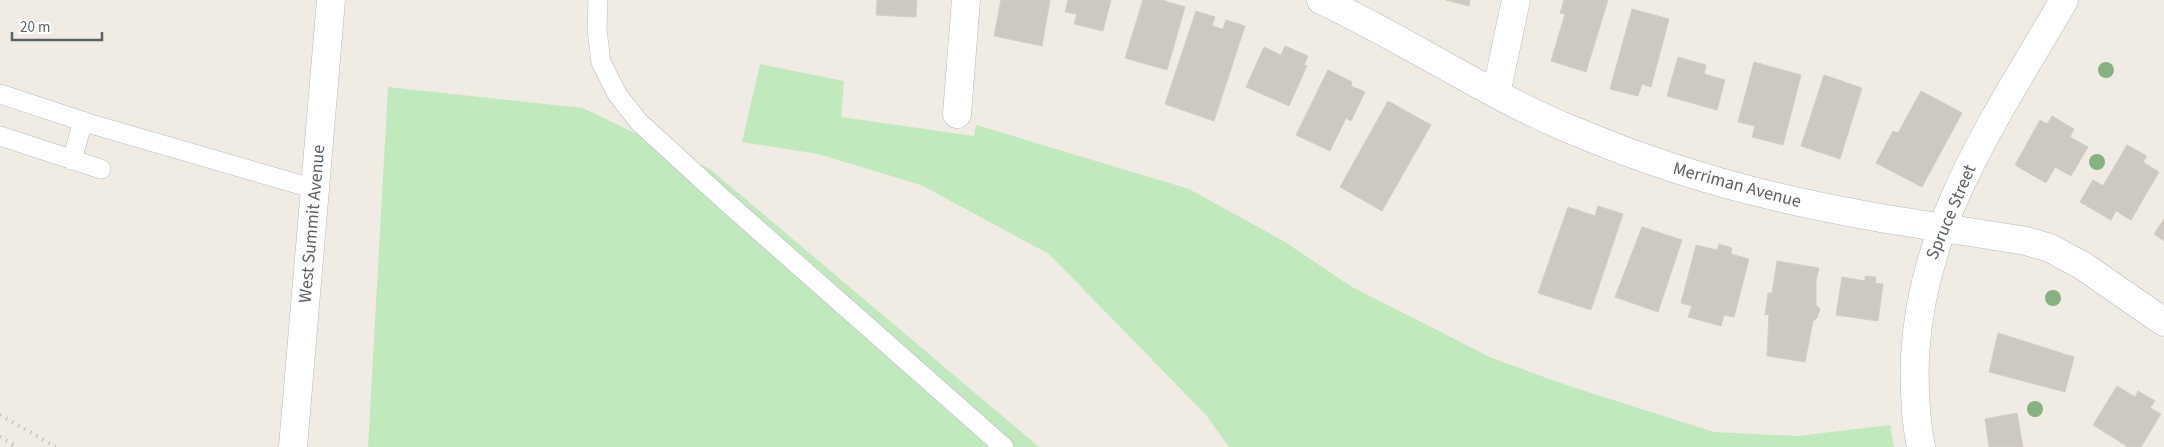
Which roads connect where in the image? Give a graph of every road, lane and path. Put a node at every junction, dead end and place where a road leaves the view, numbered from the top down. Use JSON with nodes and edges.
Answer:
{"nodes":[{"id":1,"x":331,"y":0,"type":"edge"},
{"id":2,"x":598,"y":0,"type":"edge"},
{"id":3,"x":966,"y":0,"type":"edge"},
{"id":4,"x":1321,"y":0,"type":"edge"},
{"id":5,"x":1516,"y":0,"type":"edge"},
{"id":6,"x":2064,"y":0,"type":"edge"},
{"id":7,"x":0,"y":94,"type":"edge"},
{"id":8,"x":1496,"y":94,"type":"junction"},
{"id":9,"x":957,"y":114,"type":"dead end"},
{"id":10,"x":83,"y":121,"type":"junction"},
{"id":11,"x":0,"y":136,"type":"edge"},
{"id":12,"x":72,"y":160,"type":"junction"},
{"id":13,"x":101,"y":169,"type":"dead end"},
{"id":14,"x":315,"y":189,"type":"junction"},
{"id":15,"x":1942,"y":227,"type":"junction"},
{"id":16,"x":2164,"y":322,"type":"edge"},
{"id":17,"x":293,"y":447,"type":"edge"},
{"id":18,"x":1004,"y":447,"type":"edge"},
{"id":19,"x":1921,"y":447,"type":"edge"}],
"edges":[{"from":1,"to":14,"type":"street","name":"West Summit Avenue"},
{"from":2,"to":18,"type":"lane"},
{"from":3,"to":9,"type":"street"},
{"from":4,"to":8,"type":"street","name":"Merriman Avenue"},
{"from":5,"to":8,"type":"street"},
{"from":6,"to":15,"type":"street","name":"Spruce Street"},
{"from":7,"to":10,"type":"lane"},
{"from":8,"to":15,"type":"street","name":"Merriman Avenue"},
{"from":10,"to":12,"type":"lane"},
{"from":10,"to":14,"type":"lane"},
{"from":11,"to":12,"type":"lane"},
{"from":12,"to":13,"type":"lane"},
{"from":14,"to":17,"type":"street","name":"West Summit Avenue"},
{"from":15,"to":16,"type":"street","name":"Merriman Avenue"},
{"from":15,"to":19,"type":"street","name":"Spruce Street"}]}
